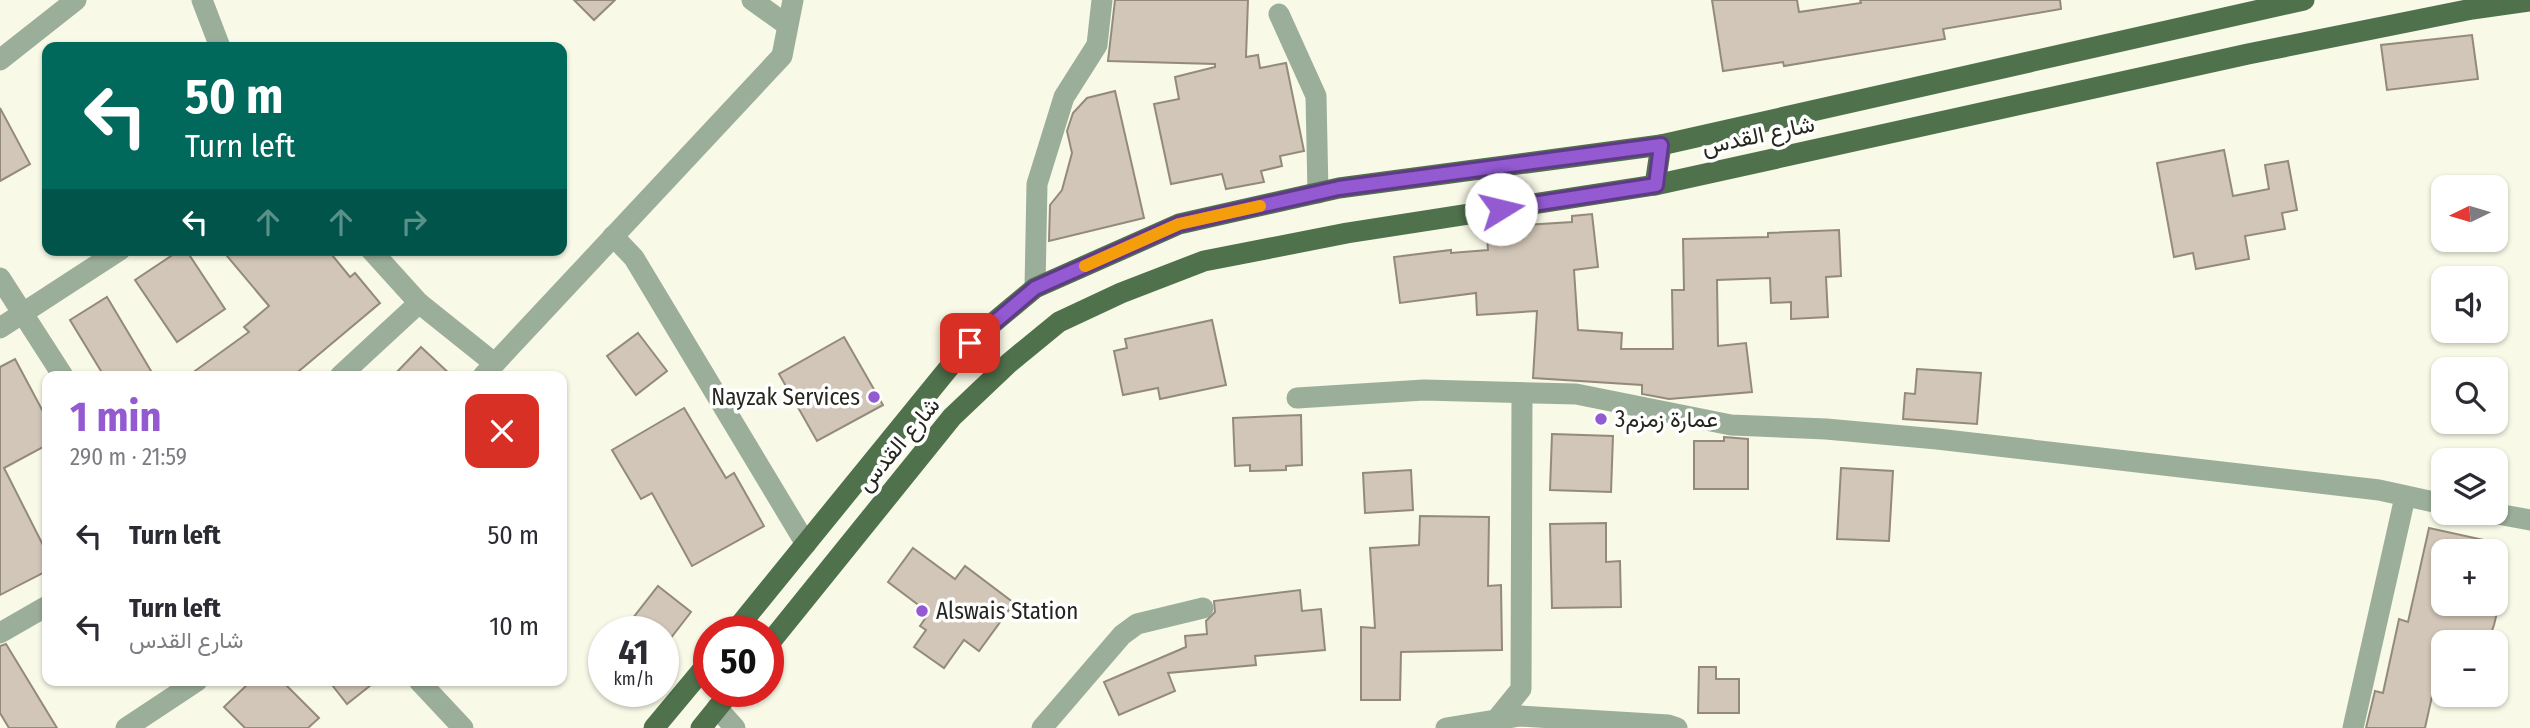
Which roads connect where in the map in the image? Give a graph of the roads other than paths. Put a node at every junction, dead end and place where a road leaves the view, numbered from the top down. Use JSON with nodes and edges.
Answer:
{"nodes":[{"id":1,"x":76,"y":0,"type":"edge"},
{"id":2,"x":202,"y":0,"type":"edge"},
{"id":3,"x":752,"y":0,"type":"edge"},
{"id":4,"x":793,"y":0,"type":"edge"},
{"id":5,"x":1102,"y":0,"type":"edge"},
{"id":6,"x":2304,"y":0,"type":"edge"},
{"id":7,"x":2530,"y":1,"type":"edge"},
{"id":8,"x":1279,"y":13,"type":"dead end"},
{"id":9,"x":787,"y":25,"type":"junction"},
{"id":10,"x":218,"y":42,"type":"edge"},
{"id":11,"x":0,"y":60,"type":"edge"},
{"id":12,"x":1661,"y":145,"type":"junction"},
{"id":13,"x":1656,"y":185,"type":"junction"},
{"id":14,"x":1318,"y":193,"type":"junction"},
{"id":15,"x":613,"y":236,"type":"junction"},
{"id":16,"x":111,"y":256,"type":"edge"},
{"id":17,"x":376,"y":256,"type":"edge"},
{"id":18,"x":0,"y":278,"type":"edge"},
{"id":19,"x":1035,"y":288,"type":"junction"},
{"id":20,"x":419,"y":303,"type":"junction"},
{"id":21,"x":23,"y":314,"type":"junction"},
{"id":22,"x":0,"y":328,"type":"edge"},
{"id":23,"x":489,"y":369,"type":"edge"},
{"id":24,"x":60,"y":371,"type":"edge"},
{"id":25,"x":345,"y":371,"type":"edge"},
{"id":26,"x":1522,"y":393,"type":"junction"},
{"id":27,"x":1297,"y":398,"type":"dead end"},
{"id":28,"x":2405,"y":497,"type":"junction"},
{"id":29,"x":2431,"y":502,"type":"edge"},
{"id":30,"x":2508,"y":516,"type":"edge"},
{"id":31,"x":2530,"y":520,"type":"edge"},
{"id":32,"x":806,"y":544,"type":"junction"},
{"id":33,"x":1203,"y":608,"type":"dead end"},
{"id":34,"x":42,"y":609,"type":"edge"},
{"id":35,"x":747,"y":616,"type":"edge"},
{"id":36,"x":784,"y":625,"type":"edge"},
{"id":37,"x":0,"y":633,"type":"edge"},
{"id":38,"x":693,"y":681,"type":"edge"},
{"id":39,"x":189,"y":686,"type":"edge"},
{"id":40,"x":424,"y":686,"type":"edge"},
{"id":41,"x":718,"y":708,"type":"joint"},
{"id":42,"x":1495,"y":720,"type":"junction"},
{"id":43,"x":126,"y":728,"type":"edge"},
{"id":44,"x":463,"y":728,"type":"edge"},
{"id":45,"x":654,"y":728,"type":"edge"},
{"id":46,"x":701,"y":728,"type":"edge"},
{"id":47,"x":734,"y":728,"type":"edge"},
{"id":48,"x":1042,"y":728,"type":"edge"},
{"id":49,"x":1446,"y":728,"type":"edge"},
{"id":50,"x":1677,"y":728,"type":"edge"},
{"id":51,"x":2353,"y":728,"type":"edge"}],
"edges":[{"from":1,"to":11,"type":"street"},
{"from":2,"to":10,"type":"street"},
{"from":3,"to":9,"type":"street"},
{"from":4,"to":9,"type":"street"},
{"from":5,"to":19,"type":"street"},
{"from":6,"to":12,"type":"main road","name":"شارع القدس"},
{"from":7,"to":13,"type":"main road","name":"شارع القدس"},
{"from":8,"to":14,"type":"street"},
{"from":9,"to":15,"type":"street"},
{"from":12,"to":13,"type":"main road"},
{"from":12,"to":14,"type":"main road","name":"شارع القدس"},
{"from":13,"to":36,"type":"main road","name":"شارع القدس"},
{"from":14,"to":19,"type":"main road","name":"شارع القدس"},
{"from":15,"to":23,"type":"street"},
{"from":15,"to":32,"type":"street"},
{"from":16,"to":21,"type":"street"},
{"from":17,"to":20,"type":"street"},
{"from":18,"to":21,"type":"street"},
{"from":19,"to":32,"type":"main road","name":"شارع القدس"},
{"from":20,"to":23,"type":"street"},
{"from":20,"to":25,"type":"street"},
{"from":21,"to":22,"type":"street"},
{"from":21,"to":24,"type":"street"},
{"from":26,"to":27,"type":"street"},
{"from":26,"to":28,"type":"street"},
{"from":26,"to":42,"type":"street"},
{"from":28,"to":29,"type":"street"},
{"from":28,"to":51,"type":"street"},
{"from":30,"to":31,"type":"street"},
{"from":32,"to":35,"type":"main road","name":"شارع القدس"},
{"from":33,"to":48,"type":"street"},
{"from":34,"to":37,"type":"street"},
{"from":38,"to":45,"type":"main road"},
{"from":39,"to":43,"type":"street"},
{"from":40,"to":44,"type":"street"},
{"from":41,"to":46,"type":"main road"},
{"from":41,"to":47,"type":"street"},
{"from":42,"to":49,"type":"street"},
{"from":42,"to":50,"type":"street"}]}
